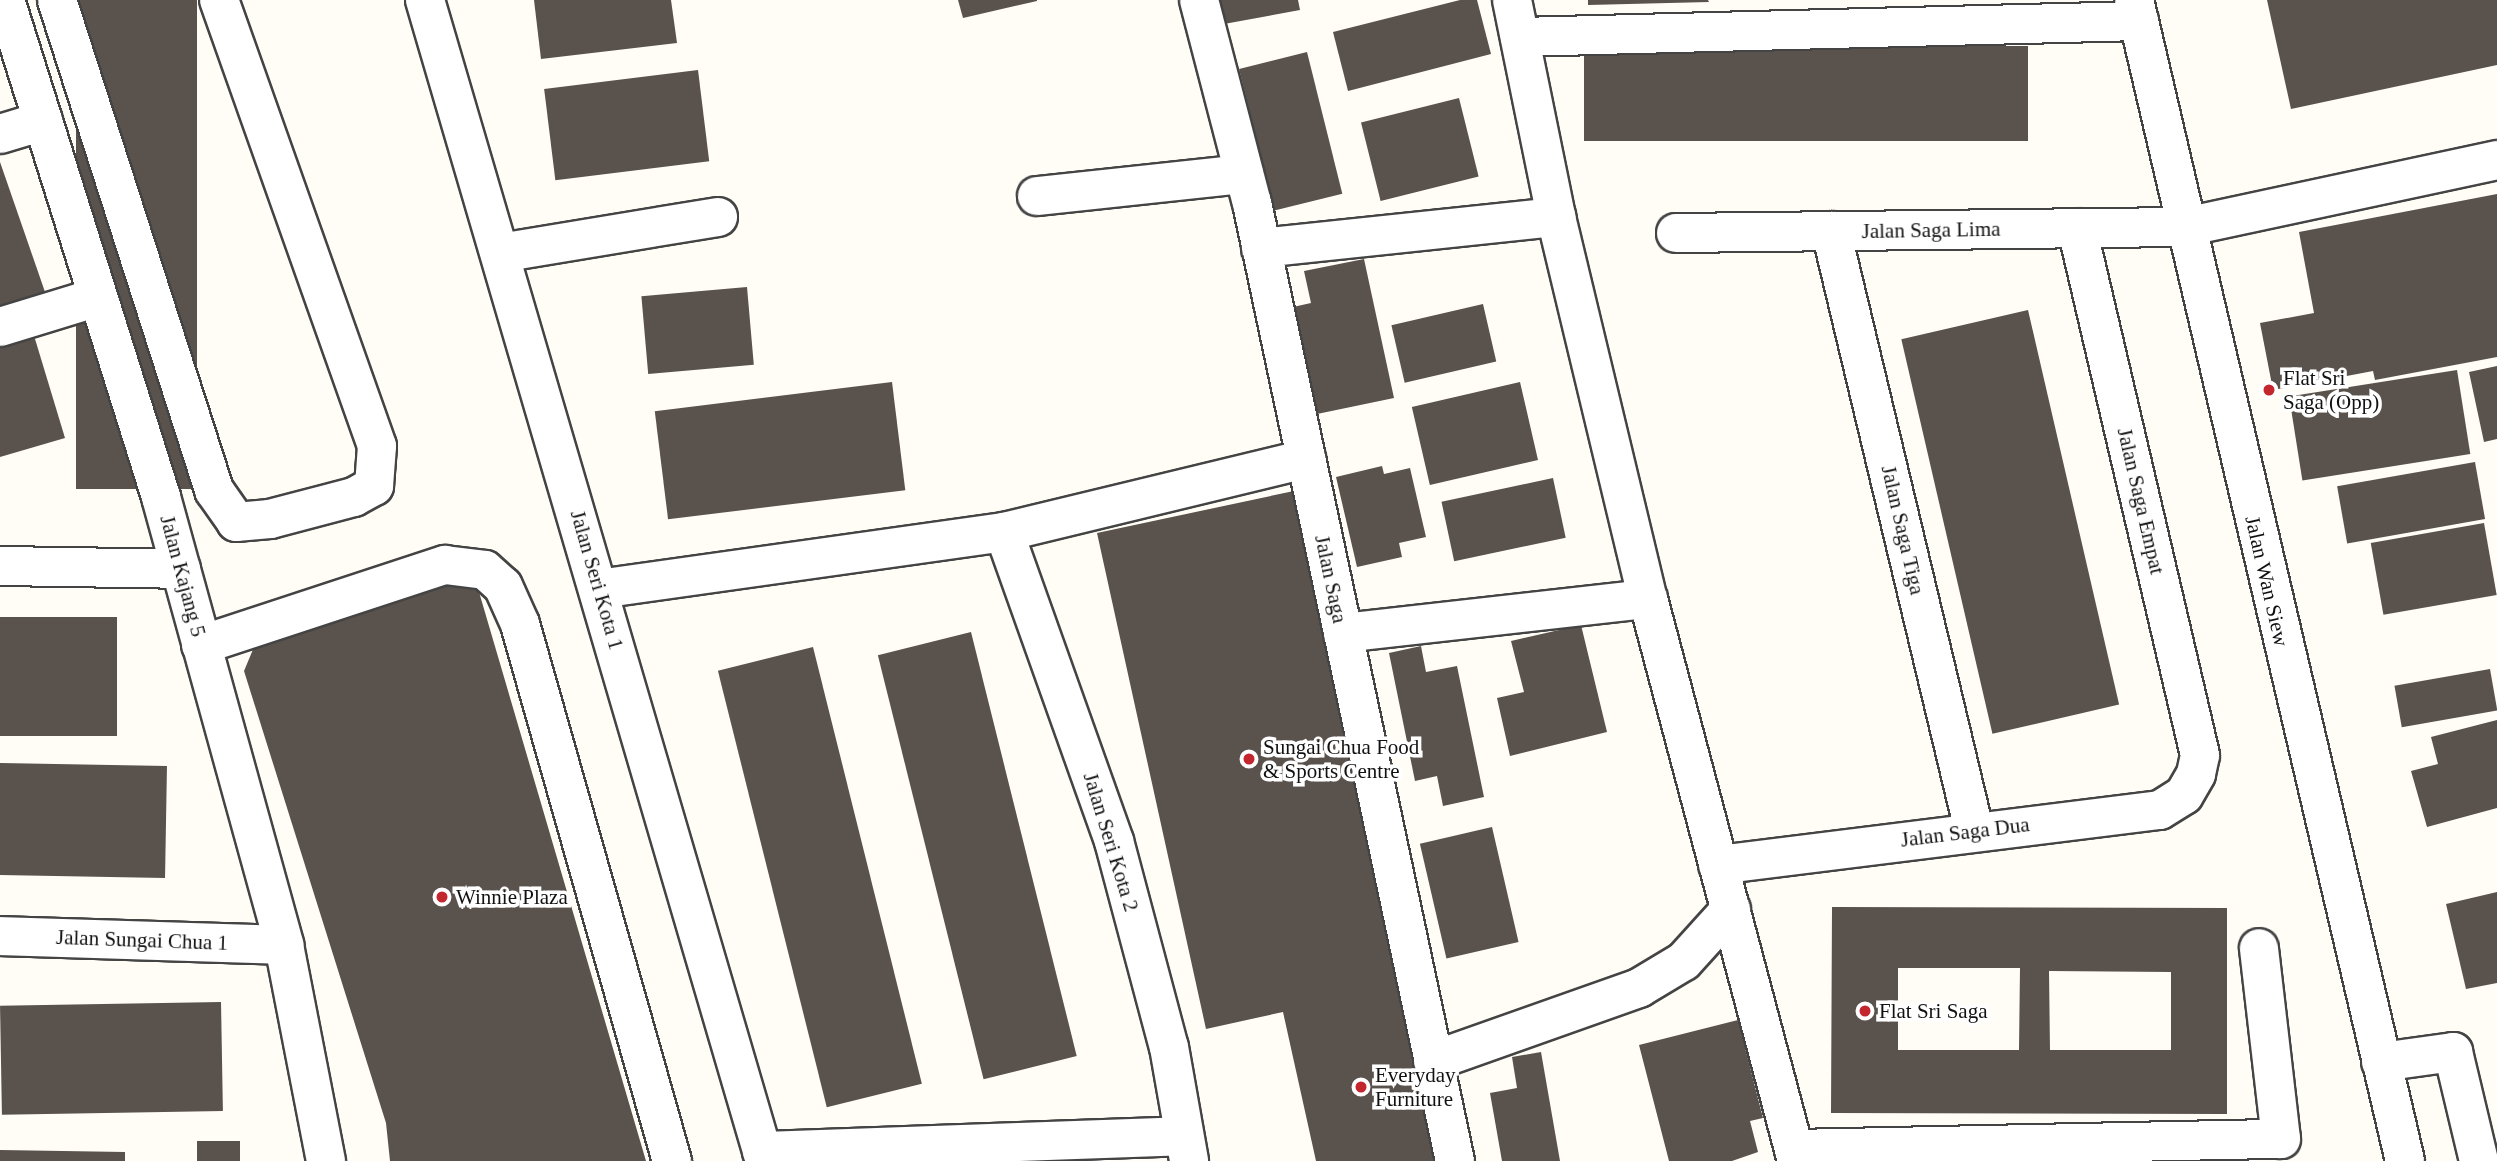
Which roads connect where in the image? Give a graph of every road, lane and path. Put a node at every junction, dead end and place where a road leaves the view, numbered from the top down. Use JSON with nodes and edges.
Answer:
{"nodes":[{"id":1,"x":5,"y":0,"type":"edge"},
{"id":2,"x":57,"y":0,"type":"edge"},
{"id":3,"x":219,"y":0,"type":"edge"},
{"id":4,"x":425,"y":0,"type":"edge"},
{"id":5,"x":1199,"y":0,"type":"edge"},
{"id":6,"x":1512,"y":0,"type":"edge"},
{"id":7,"x":2137,"y":10,"type":"edge"},
{"id":8,"x":1520,"y":37,"type":"junction"},
{"id":9,"x":43,"y":121,"type":"junction"},
{"id":10,"x":0,"y":134,"type":"edge"},
{"id":11,"x":2497,"y":160,"type":"edge"},
{"id":12,"x":1244,"y":174,"type":"junction"},
{"id":13,"x":1037,"y":196,"type":"dead end"},
{"id":14,"x":1556,"y":217,"type":"junction"},
{"id":15,"x":718,"y":218,"type":"dead end"},
{"id":16,"x":2185,"y":226,"type":"junction"},
{"id":17,"x":2077,"y":228,"type":"junction"},
{"id":18,"x":1831,"y":231,"type":"junction"},
{"id":19,"x":1676,"y":233,"type":"dead end"},
{"id":20,"x":1261,"y":248,"type":"junction"},
{"id":21,"x":500,"y":253,"type":"junction"},
{"id":22,"x":98,"y":297,"type":"junction"},
{"id":23,"x":0,"y":327,"type":"edge"},
{"id":24,"x":1306,"y":459,"type":"junction"},
{"id":25,"x":1004,"y":532,"type":"junction"},
{"id":26,"x":0,"y":566,"type":"edge"},
{"id":27,"x":181,"y":569,"type":"junction"},
{"id":28,"x":599,"y":589,"type":"junction"},
{"id":29,"x":1647,"y":599,"type":"junction"},
{"id":30,"x":1343,"y":633,"type":"junction"},
{"id":31,"x":201,"y":645,"type":"junction"},
{"id":32,"x":2196,"y":774,"type":"joint"},
{"id":33,"x":1974,"y":830,"type":"junction"},
{"id":34,"x":1718,"y":865,"type":"junction"},
{"id":35,"x":1731,"y":909,"type":"junction"},
{"id":36,"x":0,"y":936,"type":"edge"},
{"id":37,"x":284,"y":945,"type":"junction"},
{"id":38,"x":2259,"y":948,"type":"dead end"},
{"id":39,"x":1433,"y":1060,"type":"junction"},
{"id":40,"x":2381,"y":1062,"type":"junction"},
{"id":41,"x":1186,"y":1149,"type":"edge"},
{"id":42,"x":1796,"y":1155,"type":"edge"},
{"id":43,"x":764,"y":1156,"type":"edge"},
{"id":44,"x":327,"y":1161,"type":"edge"},
{"id":45,"x":672,"y":1161,"type":"edge"},
{"id":46,"x":1455,"y":1161,"type":"edge"},
{"id":47,"x":2405,"y":1161,"type":"edge"},
{"id":48,"x":2479,"y":1161,"type":"edge"}],
"edges":[{"from":1,"to":9,"type":"street","name":"Jalan Kajang 5"},
{"from":2,"to":3,"type":"street"},
{"from":4,"to":21,"type":"street","name":"Jalan Seri Kota 1"},
{"from":5,"to":12,"type":"street","name":"Jalan Saga"},
{"from":6,"to":8,"type":"street"},
{"from":7,"to":8,"type":"street"},
{"from":7,"to":16,"type":"street","name":"Jalan Wan Siew"},
{"from":8,"to":14,"type":"street"},
{"from":9,"to":10,"type":"street"},
{"from":9,"to":22,"type":"street","name":"Jalan Kajang 5"},
{"from":11,"to":16,"type":"street","name":"Jalan Saga Lima"},
{"from":12,"to":13,"type":"street"},
{"from":12,"to":20,"type":"street","name":"Jalan Saga"},
{"from":14,"to":20,"type":"street"},
{"from":14,"to":29,"type":"street"},
{"from":15,"to":21,"type":"street"},
{"from":16,"to":17,"type":"street","name":"Jalan Saga Lima"},
{"from":16,"to":40,"type":"street","name":"Jalan Wan Siew"},
{"from":17,"to":18,"type":"street","name":"Jalan Saga Lima"},
{"from":17,"to":32,"type":"street","name":"Jalan Saga Empat"},
{"from":18,"to":19,"type":"street","name":"Jalan Saga Lima"},
{"from":18,"to":33,"type":"street","name":"Jalan Saga Tiga"},
{"from":20,"to":24,"type":"street","name":"Jalan Saga"},
{"from":21,"to":28,"type":"street","name":"Jalan Seri Kota 1"},
{"from":22,"to":23,"type":"street"},
{"from":22,"to":27,"type":"street","name":"Jalan Kajang 5"},
{"from":24,"to":25,"type":"street"},
{"from":24,"to":30,"type":"street","name":"Jalan Saga"},
{"from":25,"to":28,"type":"street"},
{"from":25,"to":41,"type":"street","name":"Jalan Seri Kota 2"},
{"from":26,"to":27,"type":"street"},
{"from":27,"to":31,"type":"street","name":"Jalan Kajang 5"},
{"from":28,"to":43,"type":"street","name":"Jalan Seri Kota 1"},
{"from":29,"to":30,"type":"street"},
{"from":29,"to":34,"type":"street"},
{"from":30,"to":39,"type":"street","name":"Jalan Saga"},
{"from":31,"to":37,"type":"street","name":"Jalan Kajang 5"},
{"from":31,"to":45,"type":"street"},
{"from":32,"to":33,"type":"street","name":"Jalan Saga Dua"},
{"from":33,"to":34,"type":"street","name":"Jalan Saga Dua"},
{"from":34,"to":35,"type":"street"},
{"from":35,"to":39,"type":"street"},
{"from":35,"to":42,"type":"street"},
{"from":36,"to":37,"type":"street","name":"Jalan Sungai Chua 1"},
{"from":37,"to":44,"type":"street","name":"Jalan Kajang 5"},
{"from":38,"to":42,"type":"street"},
{"from":39,"to":46,"type":"street","name":"Jalan Saga"},
{"from":40,"to":47,"type":"street","name":"Jalan Wan Siew"},
{"from":40,"to":48,"type":"street"},
{"from":41,"to":43,"type":"street"}]}
